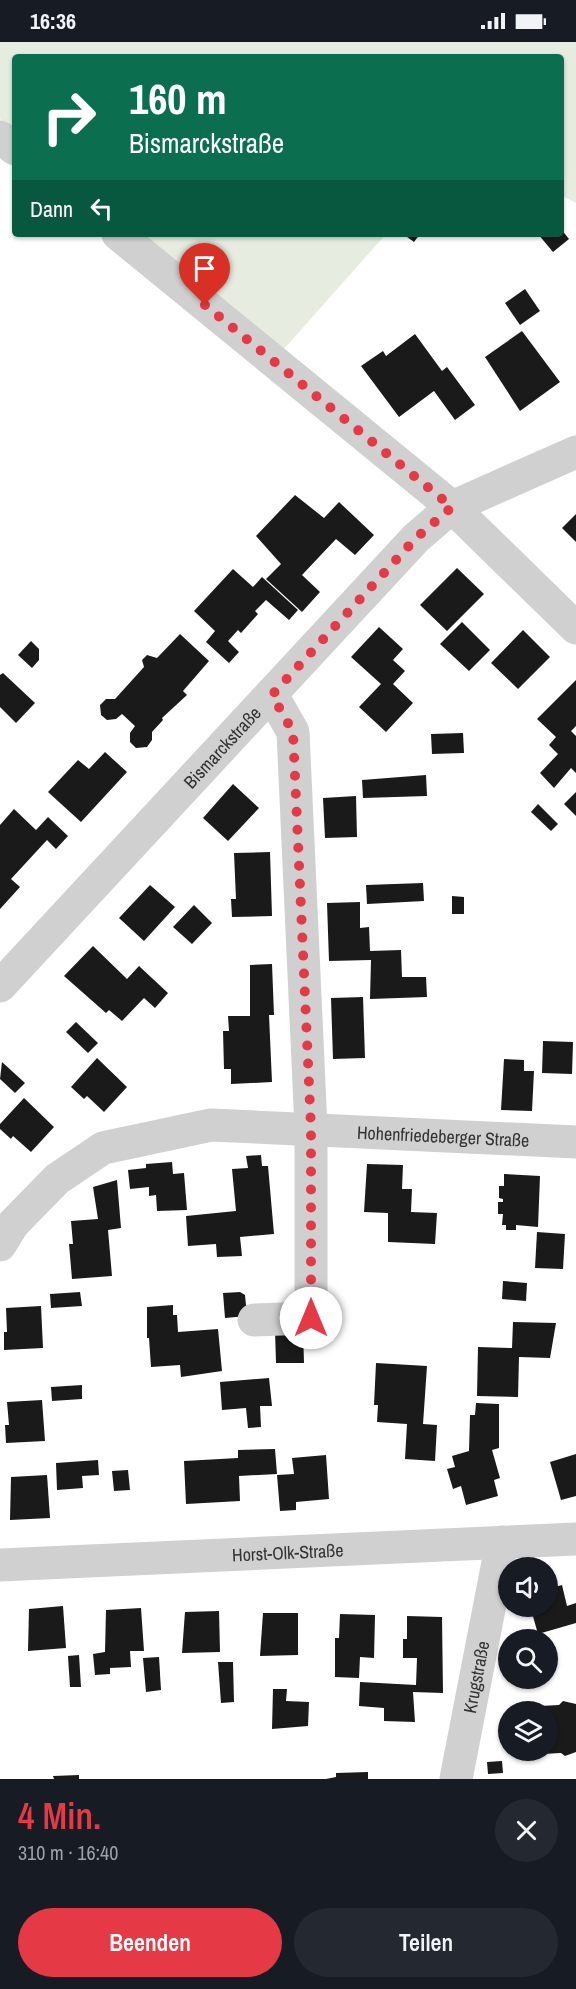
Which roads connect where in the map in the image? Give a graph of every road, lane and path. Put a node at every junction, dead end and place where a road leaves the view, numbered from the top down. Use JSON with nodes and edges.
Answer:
{"nodes":[{"id":1,"x":0,"y":137,"type":"edge"},
{"id":2,"x":12,"y":147,"type":"edge"},
{"id":3,"x":122,"y":237,"type":"edge"},
{"id":4,"x":576,"y":452,"type":"edge"},
{"id":5,"x":452,"y":507,"type":"junction"},
{"id":6,"x":576,"y":628,"type":"edge"},
{"id":7,"x":272,"y":695,"type":"junction"},
{"id":8,"x":0,"y":986,"type":"edge"},
{"id":9,"x":311,"y":1128,"type":"junction"},
{"id":10,"x":576,"y":1142,"type":"edge"},
{"id":11,"x":0,"y":1245,"type":"edge"},
{"id":12,"x":254,"y":1320,"type":"dead end"},
{"id":13,"x":576,"y":1539,"type":"edge"},
{"id":14,"x":502,"y":1542,"type":"junction"},
{"id":15,"x":0,"y":1564,"type":"edge"},
{"id":16,"x":456,"y":1779,"type":"edge"}],
"edges":[{"from":1,"to":2,"type":"street"},
{"from":3,"to":5,"type":"street"},
{"from":4,"to":5,"type":"street","name":"Bismarckstraße"},
{"from":5,"to":6,"type":"street"},
{"from":5,"to":7,"type":"street","name":"Bismarckstraße"},
{"from":7,"to":8,"type":"street","name":"Bismarckstraße"},
{"from":7,"to":9,"type":"street"},
{"from":9,"to":10,"type":"street","name":"Hohenfriedeberger Straße"},
{"from":9,"to":11,"type":"street"},
{"from":9,"to":12,"type":"street"},
{"from":13,"to":14,"type":"street","name":"Horst-Olk-Straße"},
{"from":14,"to":15,"type":"street","name":"Horst-Olk-Straße"},
{"from":14,"to":16,"type":"street","name":"Krugstraße"}]}
